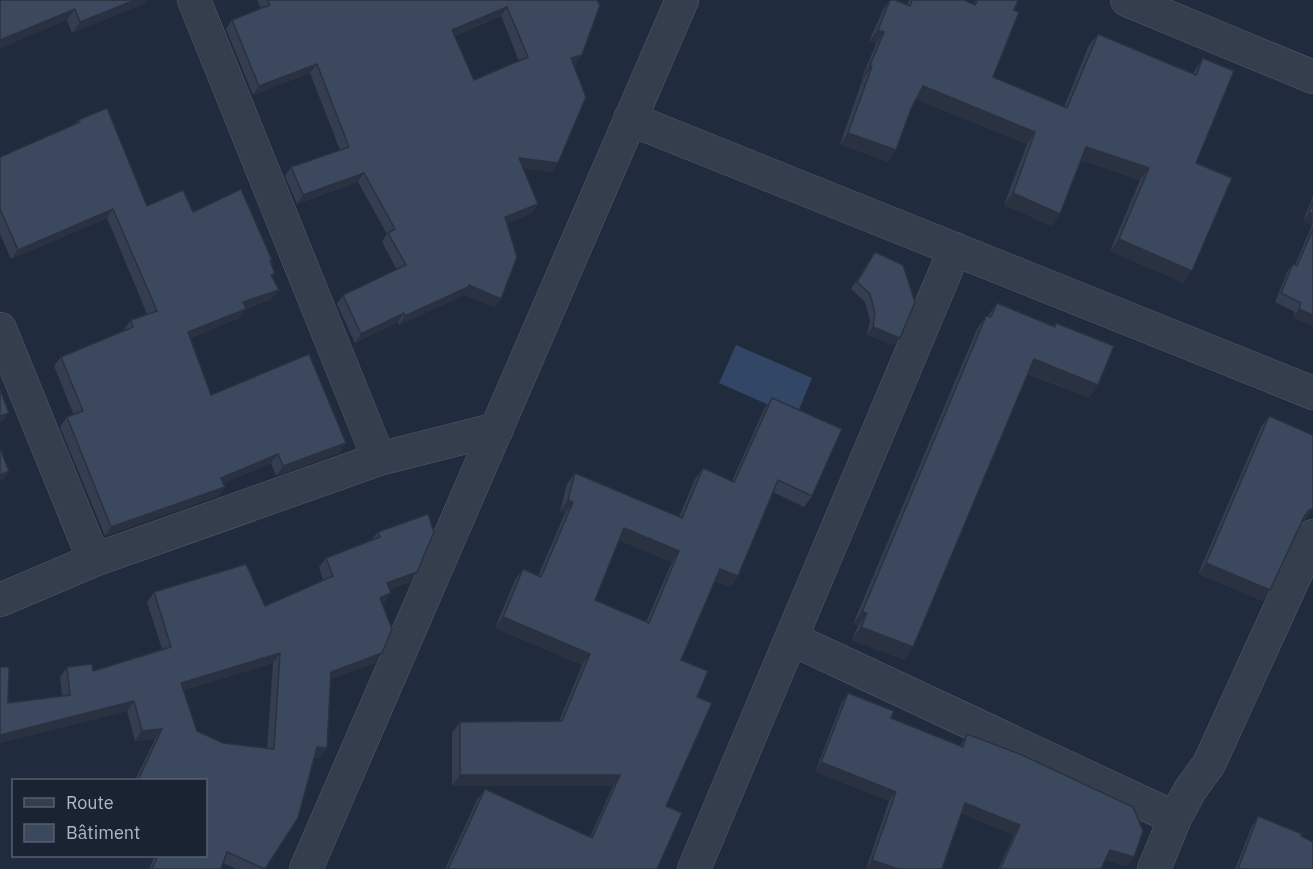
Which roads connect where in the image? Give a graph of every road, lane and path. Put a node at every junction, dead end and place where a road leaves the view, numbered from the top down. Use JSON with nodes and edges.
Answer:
{"nodes":[{"id":1,"x":194,"y":0,"type":"edge"},
{"id":2,"x":682,"y":0,"type":"edge"},
{"id":3,"x":1127,"y":0,"type":"edge"},
{"id":4,"x":1313,"y":77,"type":"edge"},
{"id":5,"x":630,"y":120,"type":"junction"},
{"id":6,"x":955,"y":249,"type":"junction"},
{"id":7,"x":0,"y":329,"type":"edge"},
{"id":8,"x":1313,"y":393,"type":"edge"},
{"id":9,"x":497,"y":429,"type":"junction"},
{"id":10,"x":379,"y":459,"type":"junction"},
{"id":11,"x":1313,"y":536,"type":"edge"},
{"id":12,"x":94,"y":560,"type":"junction"},
{"id":13,"x":0,"y":600,"type":"edge"},
{"id":14,"x":792,"y":639,"type":"junction"},
{"id":15,"x":1176,"y":818,"type":"junction"},
{"id":16,"x":306,"y":869,"type":"edge"},
{"id":17,"x":694,"y":869,"type":"edge"},
{"id":18,"x":1154,"y":869,"type":"edge"}],
"edges":[{"from":1,"to":10,"type":"street"},
{"from":2,"to":5,"type":"street"},
{"from":3,"to":4,"type":"street"},
{"from":5,"to":6,"type":"street"},
{"from":5,"to":9,"type":"street"},
{"from":6,"to":8,"type":"street"},
{"from":6,"to":14,"type":"street"},
{"from":7,"to":12,"type":"street"},
{"from":9,"to":10,"type":"street"},
{"from":9,"to":16,"type":"street"},
{"from":10,"to":12,"type":"street"},
{"from":11,"to":15,"type":"street"},
{"from":12,"to":13,"type":"street"},
{"from":14,"to":15,"type":"street"},
{"from":14,"to":17,"type":"street"},
{"from":15,"to":18,"type":"street"}]}
